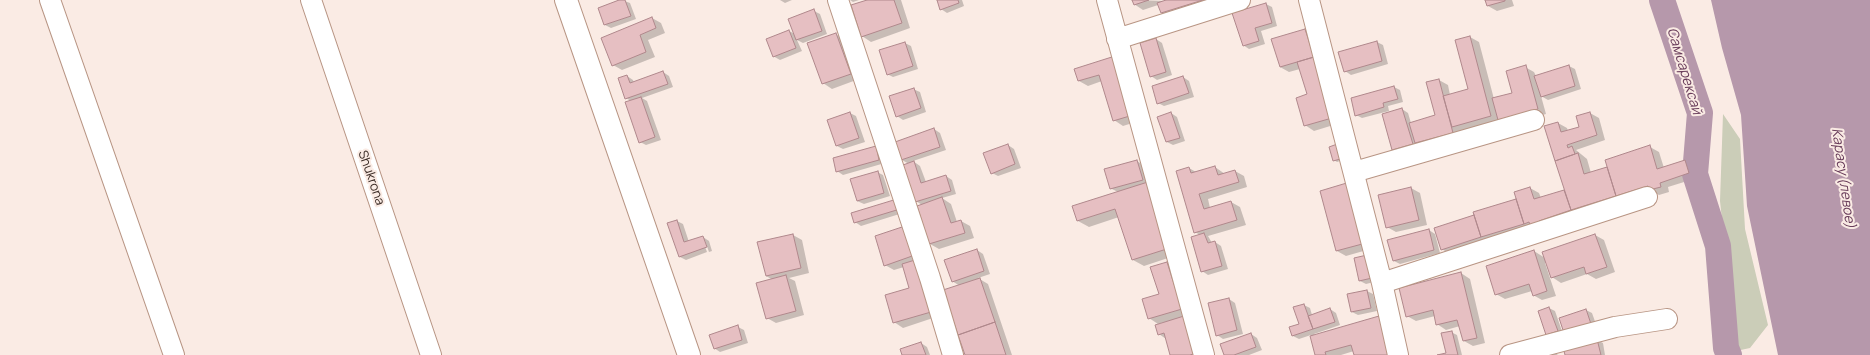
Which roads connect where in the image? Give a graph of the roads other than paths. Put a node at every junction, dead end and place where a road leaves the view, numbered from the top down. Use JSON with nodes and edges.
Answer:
{"nodes":[{"id":1,"x":50,"y":0,"type":"edge"},
{"id":2,"x":311,"y":0,"type":"edge"},
{"id":3,"x":566,"y":0,"type":"edge"},
{"id":4,"x":838,"y":0,"type":"edge"},
{"id":5,"x":1107,"y":0,"type":"edge"},
{"id":6,"x":1240,"y":0,"type":"edge"},
{"id":7,"x":1309,"y":0,"type":"edge"},
{"id":8,"x":1118,"y":39,"type":"junction"},
{"id":9,"x":1534,"y":120,"type":"dead end"},
{"id":10,"x":1354,"y":172,"type":"junction"},
{"id":11,"x":1647,"y":197,"type":"dead end"},
{"id":12,"x":1382,"y":283,"type":"junction"},
{"id":13,"x":1667,"y":319,"type":"dead end"},
{"id":14,"x":174,"y":355,"type":"edge"},
{"id":15,"x":432,"y":355,"type":"edge"},
{"id":16,"x":689,"y":355,"type":"edge"},
{"id":17,"x":953,"y":355,"type":"edge"},
{"id":18,"x":1204,"y":355,"type":"edge"},
{"id":19,"x":1398,"y":355,"type":"edge"},
{"id":20,"x":1510,"y":355,"type":"edge"}],
"edges":[{"from":1,"to":14,"type":"street"},
{"from":2,"to":15,"type":"street","name":"Shukrona"},
{"from":3,"to":16,"type":"main road"},
{"from":4,"to":17,"type":"street"},
{"from":5,"to":8,"type":"street"},
{"from":6,"to":8,"type":"street"},
{"from":7,"to":10,"type":"street"},
{"from":8,"to":18,"type":"street"},
{"from":9,"to":10,"type":"street"},
{"from":10,"to":12,"type":"street"},
{"from":11,"to":12,"type":"street"},
{"from":12,"to":19,"type":"street"},
{"from":13,"to":20,"type":"street"}]}
